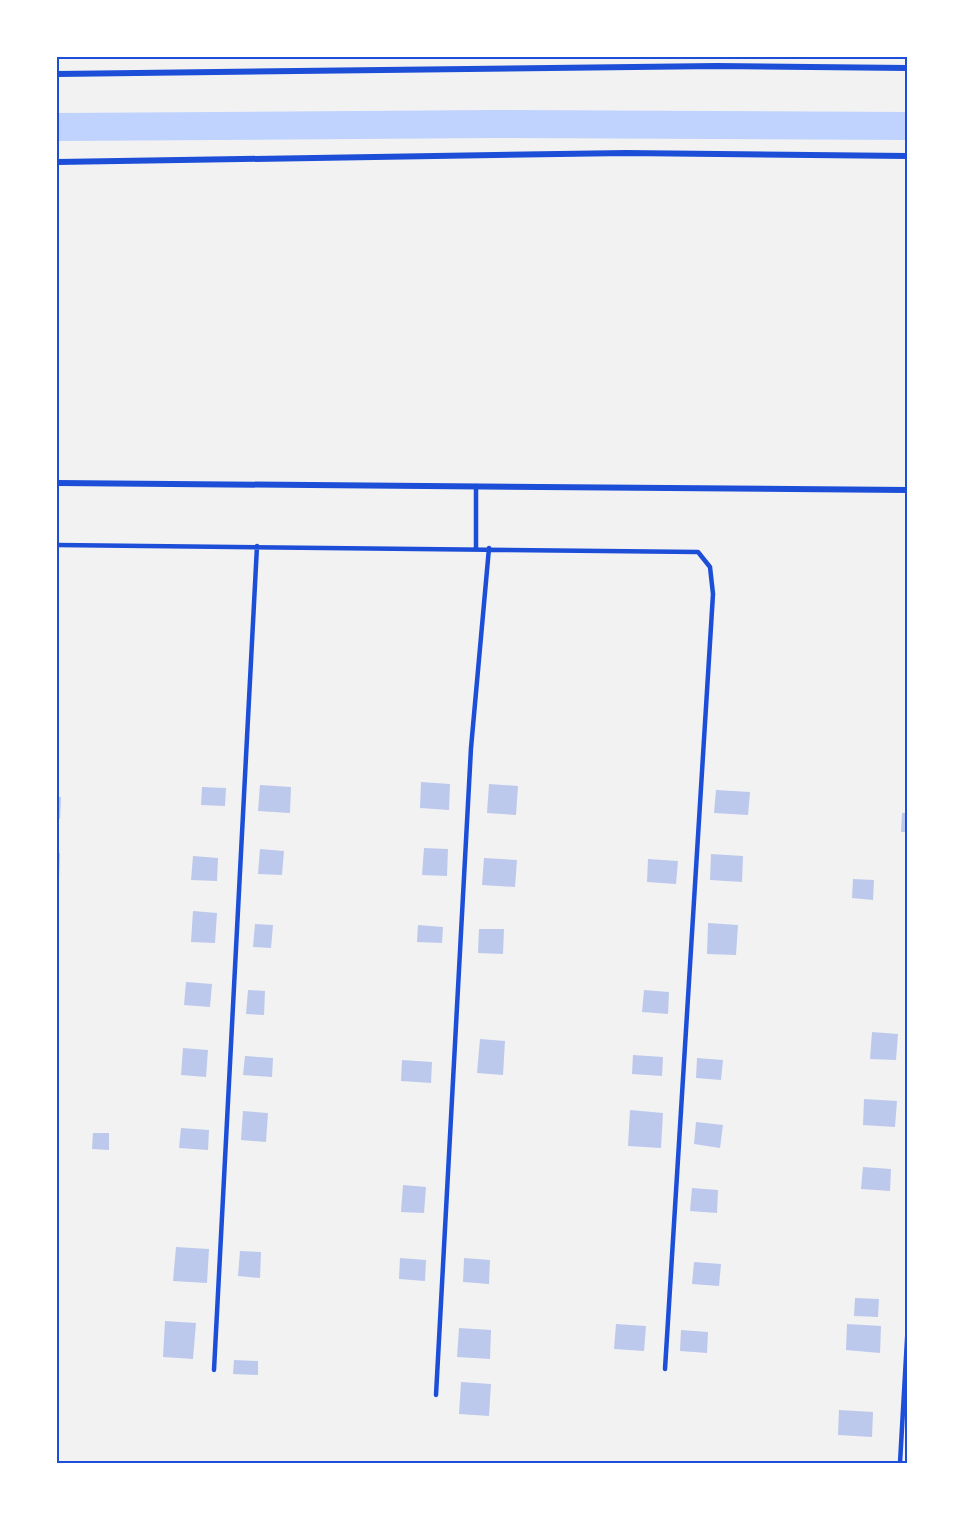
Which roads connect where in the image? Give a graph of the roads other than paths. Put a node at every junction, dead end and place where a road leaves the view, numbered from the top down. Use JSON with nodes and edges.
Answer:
{"nodes":[{"id":1,"x":908,"y":68,"type":"edge"},
{"id":2,"x":57,"y":74,"type":"edge"},
{"id":3,"x":908,"y":156,"type":"edge"},
{"id":4,"x":57,"y":162,"type":"edge"},
{"id":5,"x":57,"y":483,"type":"edge"},
{"id":6,"x":476,"y":486,"type":"junction"},
{"id":7,"x":908,"y":490,"type":"edge"},
{"id":8,"x":57,"y":546,"type":"edge"},
{"id":9,"x":257,"y":546,"type":"junction"},
{"id":10,"x":476,"y":548,"type":"junction"},
{"id":11,"x":489,"y":548,"type":"junction"},
{"id":12,"x":908,"y":1322,"type":"edge"},
{"id":13,"x":664,"y":1369,"type":"dead end"},
{"id":14,"x":214,"y":1370,"type":"dead end"},
{"id":15,"x":436,"y":1395,"type":"dead end"},
{"id":16,"x":900,"y":1463,"type":"edge"}],
"edges":[{"from":1,"to":2,"type":"street"},
{"from":3,"to":4,"type":"street"},
{"from":5,"to":6,"type":"street"},
{"from":6,"to":7,"type":"street"},
{"from":6,"to":10,"type":"lane"},
{"from":8,"to":9,"type":"lane"},
{"from":9,"to":10,"type":"lane"},
{"from":9,"to":14,"type":"lane"},
{"from":10,"to":11,"type":"lane"},
{"from":11,"to":13,"type":"lane"},
{"from":11,"to":15,"type":"lane"},
{"from":12,"to":16,"type":"lane"}]}
